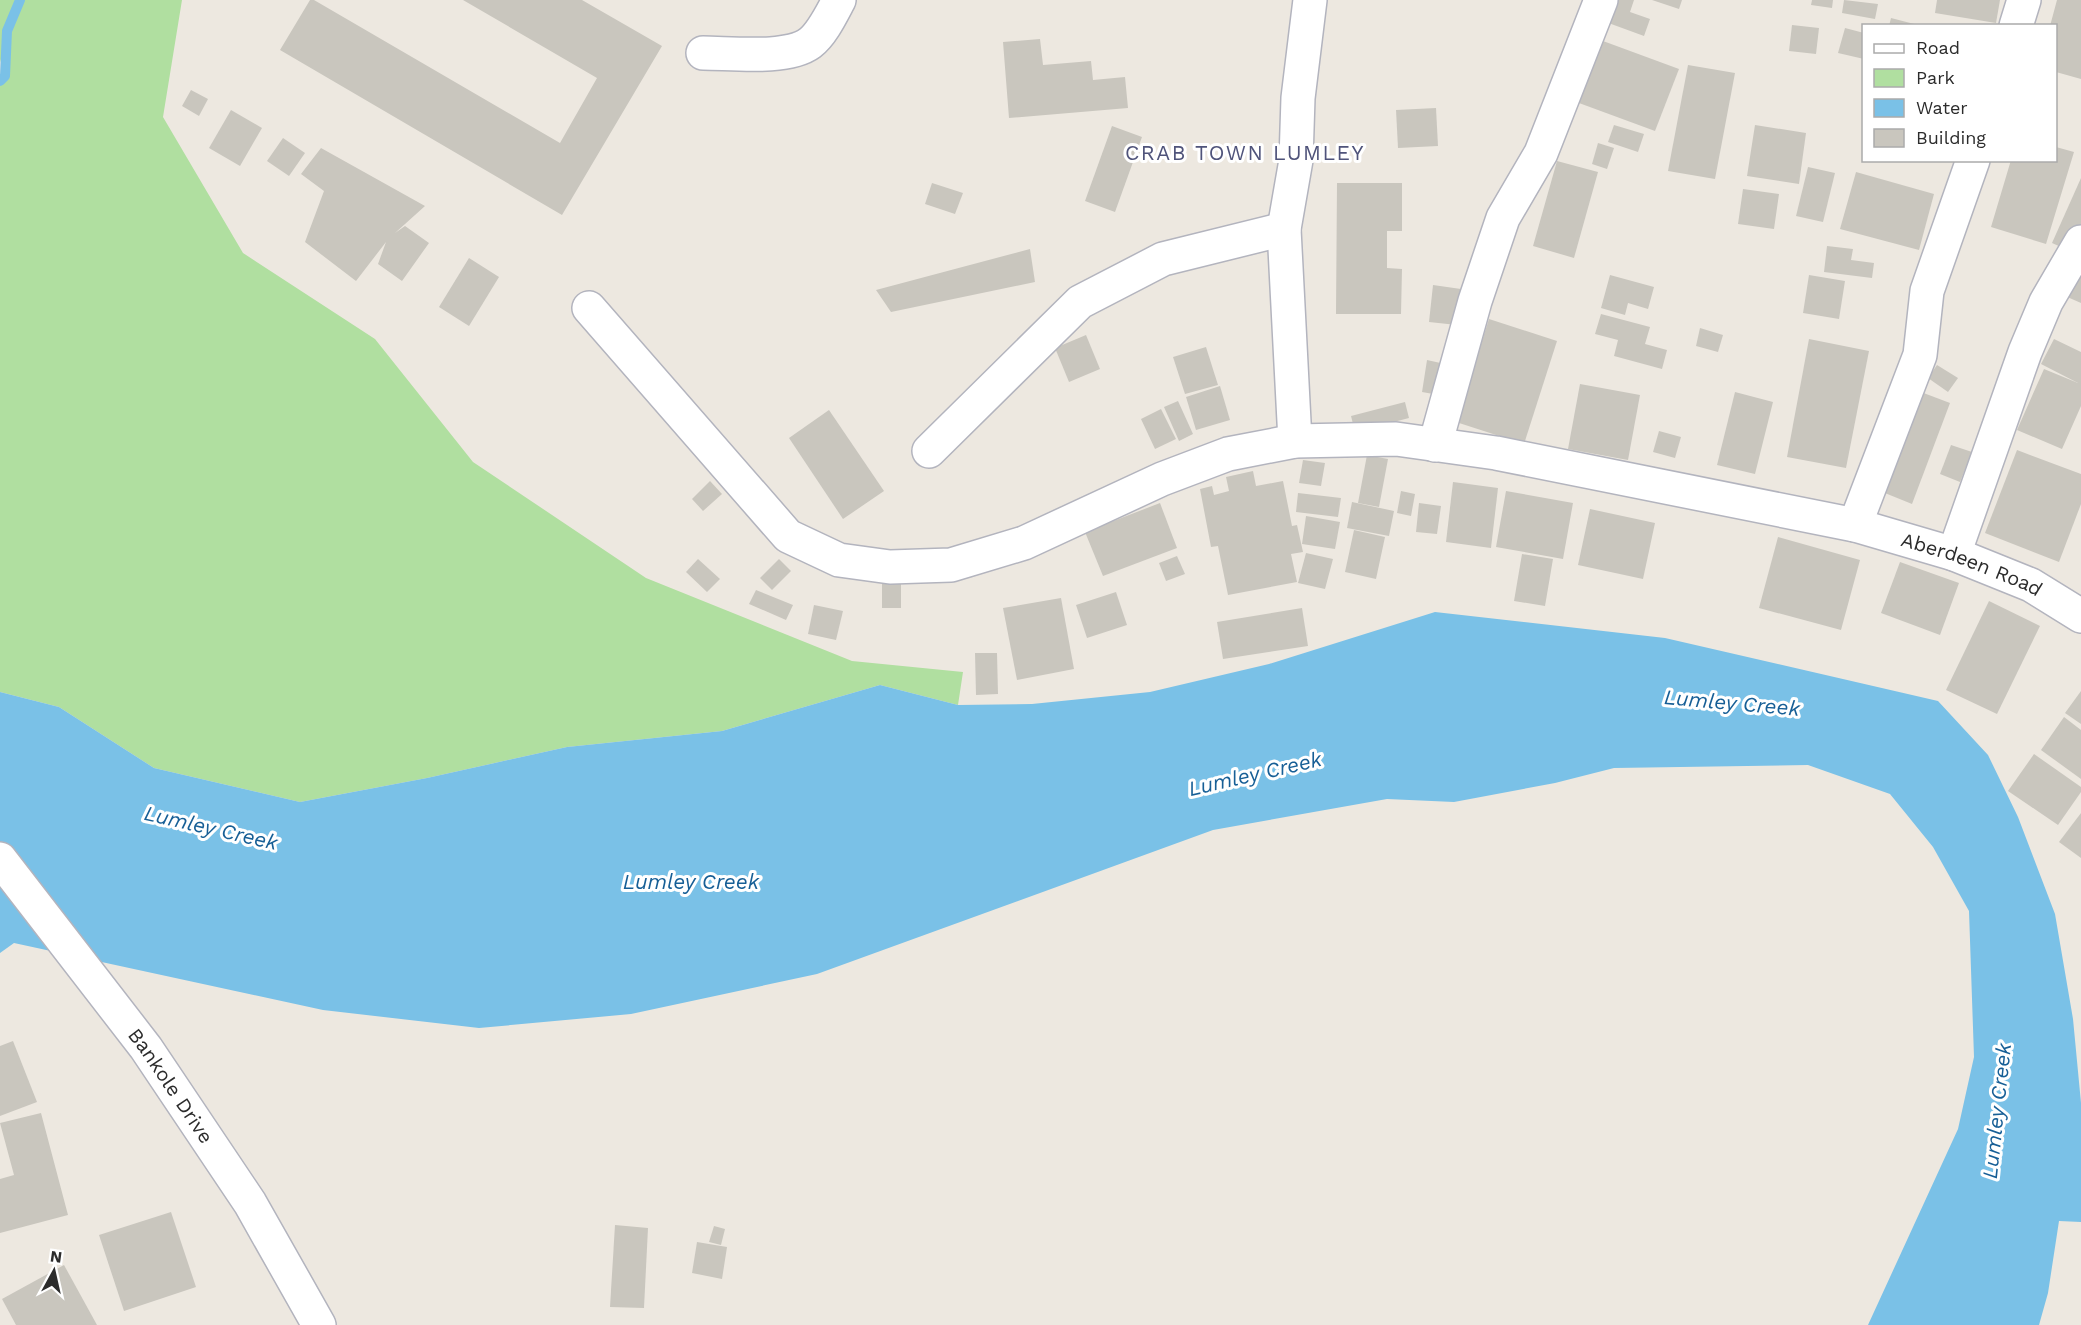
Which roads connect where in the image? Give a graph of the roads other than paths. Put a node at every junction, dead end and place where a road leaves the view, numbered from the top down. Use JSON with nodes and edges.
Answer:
{"nodes":[{"id":1,"x":838,"y":0,"type":"edge"},
{"id":2,"x":1310,"y":0,"type":"edge"},
{"id":3,"x":1601,"y":0,"type":"edge"},
{"id":4,"x":2024,"y":0,"type":"edge"},
{"id":5,"x":2017,"y":24,"type":"edge"},
{"id":6,"x":702,"y":53,"type":"dead end"},
{"id":7,"x":1972,"y":162,"type":"edge"},
{"id":8,"x":1284,"y":229,"type":"junction"},
{"id":9,"x":2081,"y":242,"type":"edge"},
{"id":10,"x":589,"y":308,"type":"dead end"},
{"id":11,"x":1295,"y":441,"type":"junction"},
{"id":12,"x":1435,"y":445,"type":"junction"},
{"id":13,"x":929,"y":451,"type":"dead end"},
{"id":14,"x":1855,"y":525,"type":"junction"},
{"id":15,"x":1954,"y":554,"type":"junction"},
{"id":16,"x":2081,"y":616,"type":"edge"},
{"id":17,"x":0,"y":859,"type":"edge"},
{"id":18,"x":320,"y":1325,"type":"edge"}],
"edges":[{"from":1,"to":6,"type":"street"},
{"from":2,"to":8,"type":"street"},
{"from":3,"to":12,"type":"street"},
{"from":4,"to":5,"type":"street"},
{"from":7,"to":14,"type":"street"},
{"from":8,"to":11,"type":"street"},
{"from":8,"to":13,"type":"street"},
{"from":9,"to":15,"type":"street"},
{"from":10,"to":11,"type":"street","name":"Aberdeen Road"},
{"from":11,"to":12,"type":"street","name":"Aberdeen Road"},
{"from":12,"to":14,"type":"street","name":"Aberdeen Road"},
{"from":14,"to":15,"type":"street","name":"Aberdeen Road"},
{"from":15,"to":16,"type":"street","name":"Aberdeen Road"},
{"from":17,"to":18,"type":"street","name":"Bankole Drive"}]}
